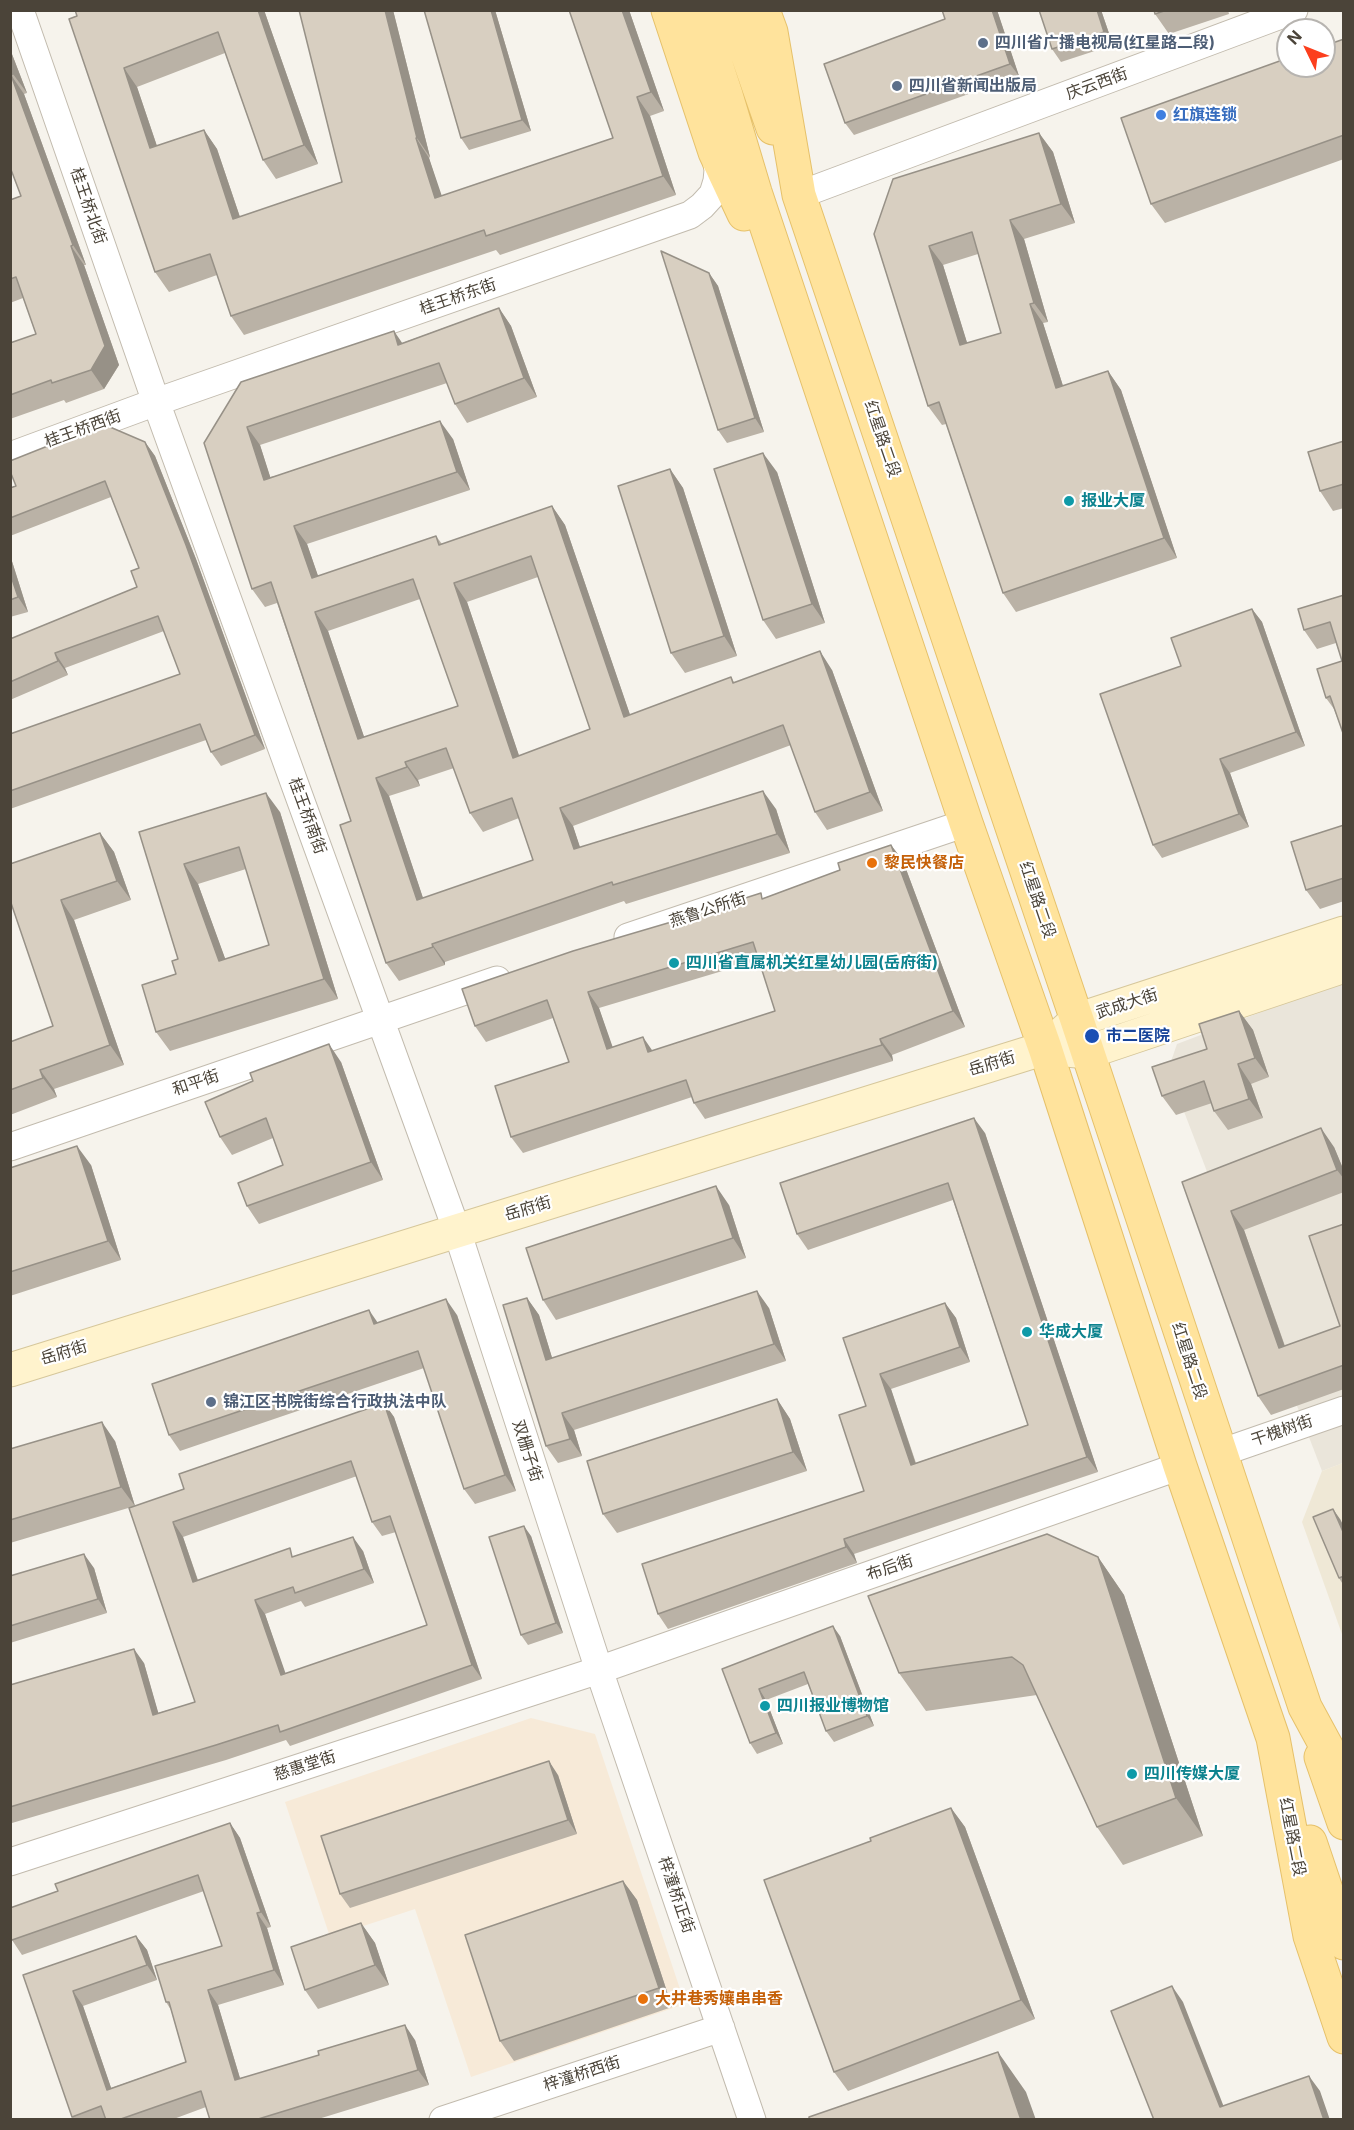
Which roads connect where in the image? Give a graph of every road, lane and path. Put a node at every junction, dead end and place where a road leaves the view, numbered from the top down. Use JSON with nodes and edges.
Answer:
{"nodes":[{"id":1,"x":20,"y":10,"type":"edge"},
{"id":2,"x":668,"y":10,"type":"edge"},
{"id":3,"x":698,"y":10,"type":"edge"},
{"id":4,"x":732,"y":10,"type":"edge"},
{"id":5,"x":764,"y":10,"type":"edge"},
{"id":6,"x":1294,"y":10,"type":"edge"},
{"id":7,"x":1265,"y":16,"type":"edge"},
{"id":8,"x":715,"y":152,"type":"junction"},
{"id":9,"x":799,"y":195,"type":"junction"},
{"id":10,"x":804,"y":340,"type":"junction"},
{"id":11,"x":156,"y":402,"type":"junction"},
{"id":12,"x":10,"y":456,"type":"edge"},
{"id":13,"x":966,"y":823,"type":"junction"},
{"id":14,"x":1344,"y":933,"type":"edge"},
{"id":15,"x":608,"y":943,"type":"edge"},
{"id":16,"x":1344,"y":966,"type":"edge"},
{"id":17,"x":517,"y":974,"type":"edge"},
{"id":18,"x":381,"y":1019,"type":"junction"},
{"id":19,"x":1077,"y":1020,"type":"junction"},
{"id":20,"x":1045,"y":1048,"type":"junction"},
{"id":21,"x":1088,"y":1052,"type":"junction"},
{"id":22,"x":10,"y":1147,"type":"edge"},
{"id":23,"x":457,"y":1231,"type":"junction"},
{"id":24,"x":10,"y":1370,"type":"edge"},
{"id":25,"x":1344,"y":1410,"type":"edge"},
{"id":26,"x":1220,"y":1453,"type":"junction"},
{"id":27,"x":1180,"y":1466,"type":"junction"},
{"id":28,"x":599,"y":1671,"type":"junction"},
{"id":29,"x":1305,"y":1707,"type":"junction"},
{"id":30,"x":1273,"y":1738,"type":"junction"},
{"id":31,"x":1344,"y":1779,"type":"edge"},
{"id":32,"x":1344,"y":1823,"type":"edge"},
{"id":33,"x":10,"y":1862,"type":"edge"},
{"id":34,"x":1344,"y":1943,"type":"edge"},
{"id":35,"x":721,"y":2028,"type":"junction"},
{"id":36,"x":1344,"y":2037,"type":"edge"},
{"id":37,"x":443,"y":2120,"type":"edge"},
{"id":38,"x":753,"y":2120,"type":"edge"}],
"edges":[{"from":1,"to":11,"type":"street","name":"桂王桥北街"},
{"from":2,"to":8,"type":"main road","name":"红星路二段"},
{"from":3,"to":10,"type":"main road","name":"红星路二段"},
{"from":4,"to":9,"type":"main road"},
{"from":5,"to":9,"type":"main road","name":"红星路二段"},
{"from":6,"to":7,"type":"street","name":"庆云西街"},
{"from":7,"to":9,"type":"street","name":"庆云西街"},
{"from":8,"to":10,"type":"main road","name":"红星路二段"},
{"from":8,"to":11,"type":"street","name":"桂王桥东街"},
{"from":9,"to":19,"type":"main road","name":"红星路二段"},
{"from":10,"to":13,"type":"main road","name":"红星路二段"},
{"from":11,"to":12,"type":"street","name":"桂王桥西街"},
{"from":11,"to":18,"type":"street","name":"桂王桥南街"},
{"from":13,"to":15,"type":"street","name":"燕鲁公所街"},
{"from":13,"to":20,"type":"main road","name":"红星路二段"},
{"from":14,"to":19,"type":"street","name":"武成大街"},
{"from":16,"to":21,"type":"street","name":"武成大街"},
{"from":17,"to":18,"type":"street"},
{"from":18,"to":22,"type":"street","name":"和平街"},
{"from":18,"to":23,"type":"street","name":"桂王桥南街"},
{"from":19,"to":20,"type":"street","name":"武成大街"},
{"from":19,"to":21,"type":"main road","name":"红星路二段"},
{"from":20,"to":21,"type":"street","name":"武成大街"},
{"from":20,"to":23,"type":"street","name":"岳府街"},
{"from":20,"to":27,"type":"main road","name":"红星路二段"},
{"from":21,"to":26,"type":"main road","name":"红星路二段"},
{"from":23,"to":24,"type":"street","name":"岳府街"},
{"from":23,"to":28,"type":"street","name":"双栅子街"},
{"from":25,"to":26,"type":"street","name":"干槐树街"},
{"from":26,"to":29,"type":"main road","name":"红星路二段"},
{"from":27,"to":28,"type":"street","name":"布后街"},
{"from":27,"to":30,"type":"main road","name":"红星路二段"},
{"from":28,"to":33,"type":"street","name":"慈惠堂街"},
{"from":28,"to":35,"type":"street","name":"梓潼桥正街"},
{"from":29,"to":31,"type":"main road","name":"红星路二段"},
{"from":29,"to":32,"type":"main road"},
{"from":30,"to":34,"type":"main road"},
{"from":30,"to":36,"type":"main road","name":"红星路二段"},
{"from":35,"to":37,"type":"street","name":"梓潼桥西街"},
{"from":35,"to":38,"type":"street","name":"梓潼桥正街"}]}
